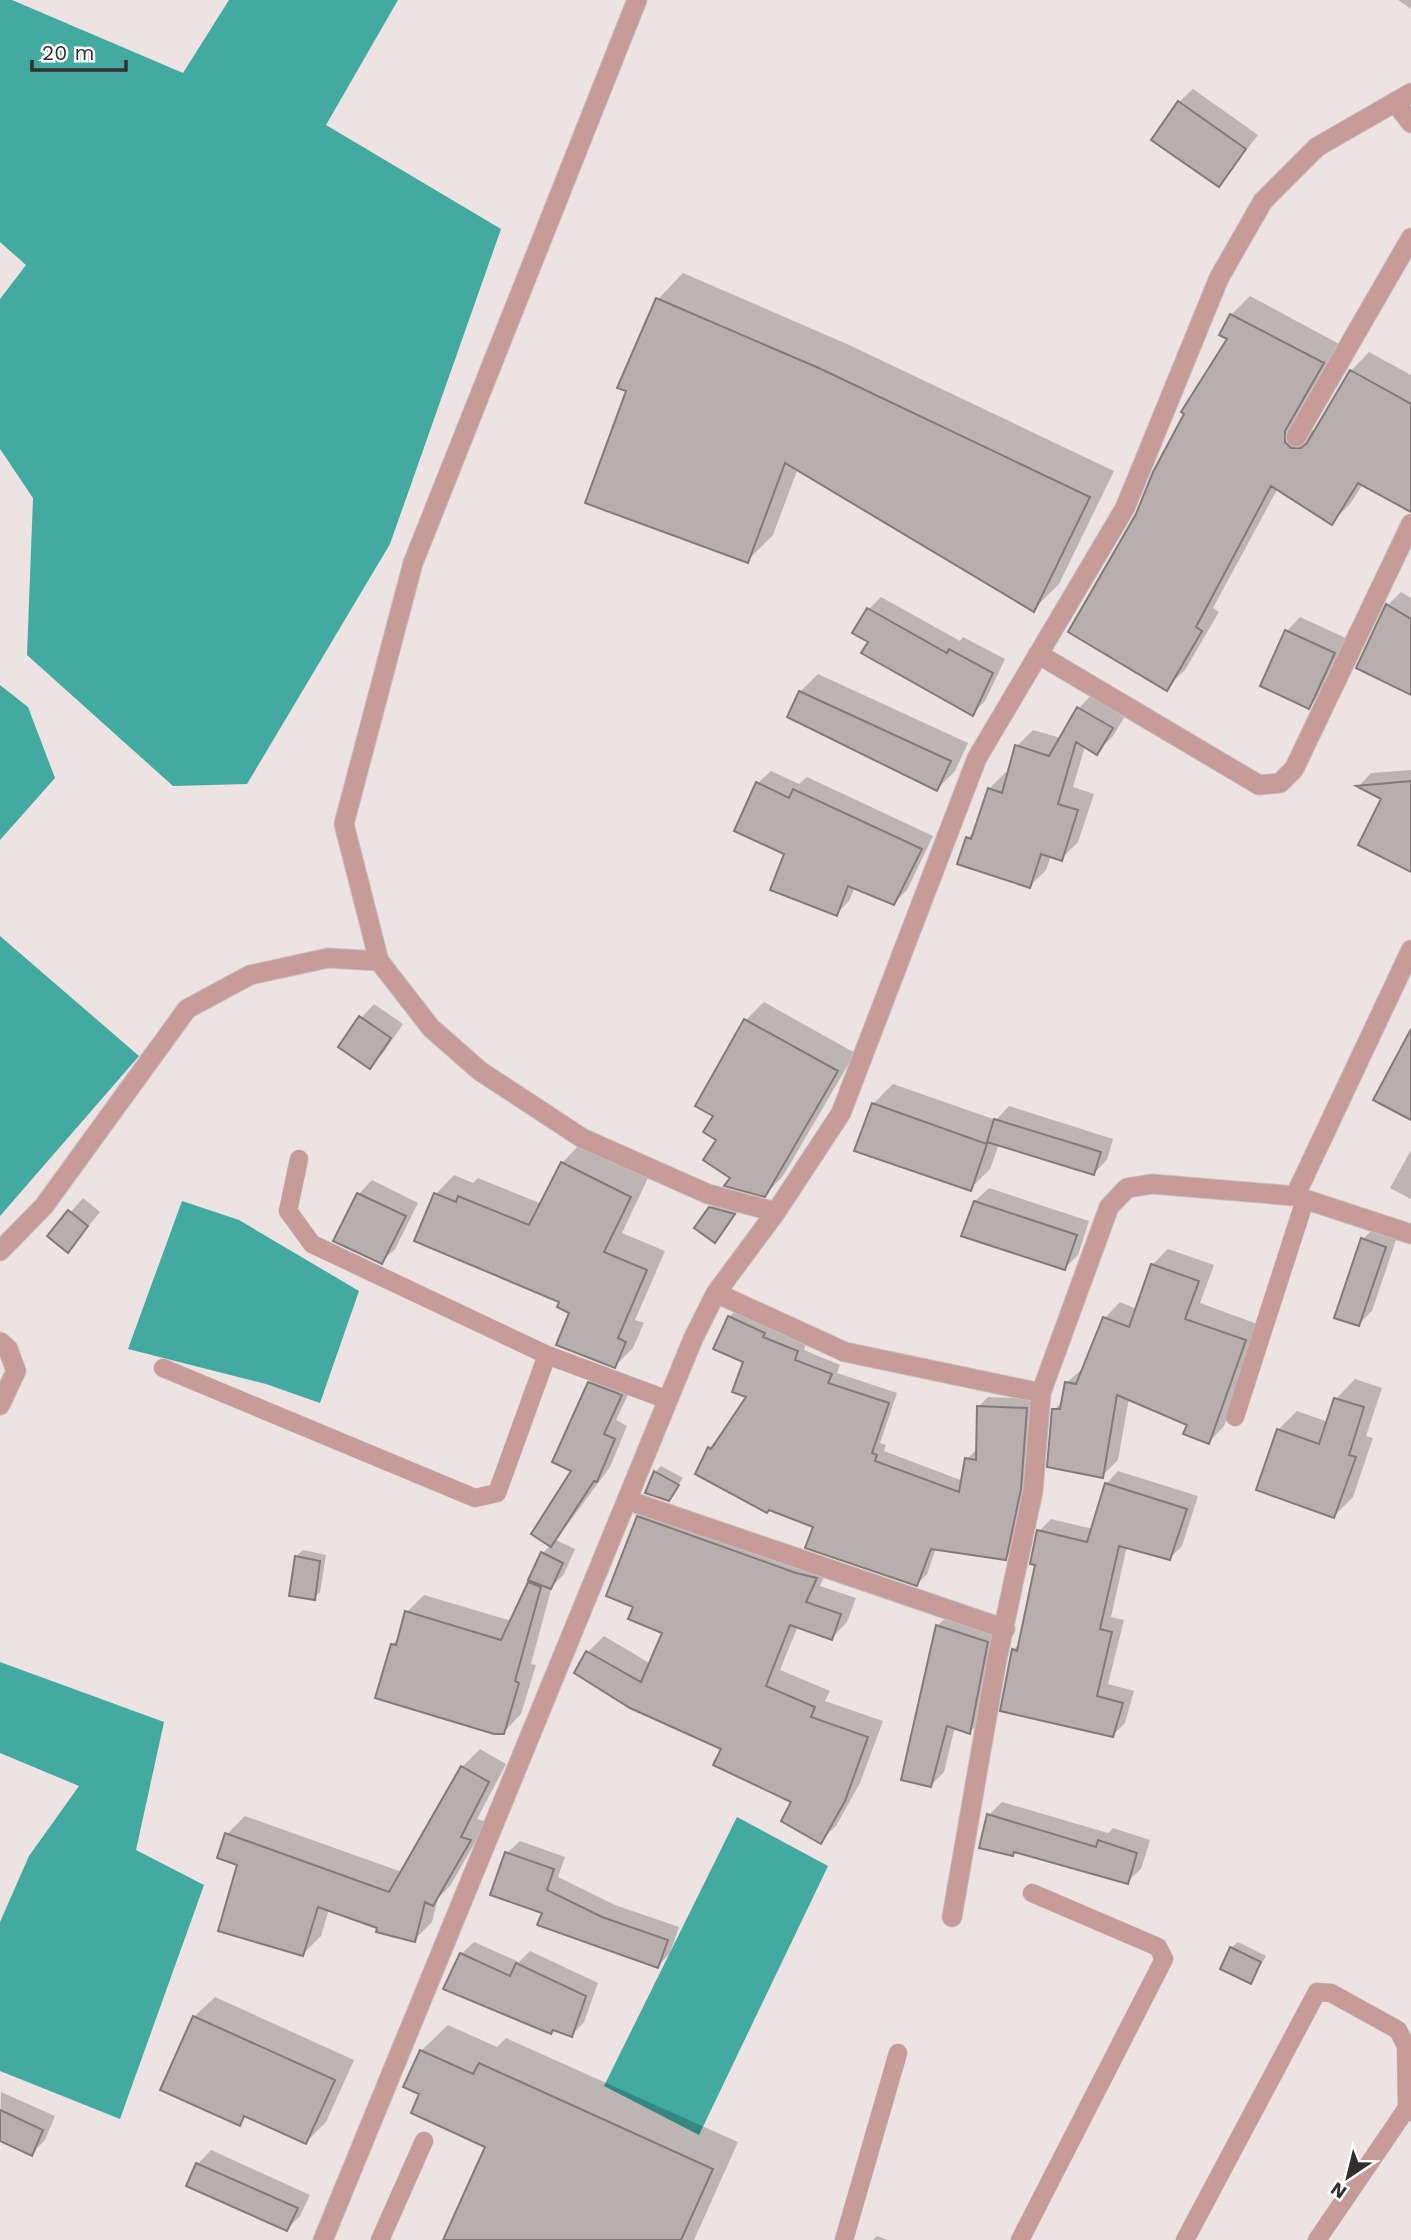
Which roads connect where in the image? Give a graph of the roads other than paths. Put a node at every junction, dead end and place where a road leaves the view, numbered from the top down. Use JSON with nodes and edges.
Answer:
{"nodes":[{"id":1,"x":637,"y":0,"type":"edge"},
{"id":2,"x":1403,"y":98,"type":"edge"},
{"id":3,"x":1411,"y":123,"type":"edge"},
{"id":4,"x":1411,"y":238,"type":"edge"},
{"id":5,"x":1296,"y":437,"type":"dead end"},
{"id":6,"x":1411,"y":524,"type":"edge"},
{"id":7,"x":1038,"y":654,"type":"junction"},
{"id":8,"x":1411,"y":950,"type":"edge"},
{"id":9,"x":379,"y":961,"type":"junction"},
{"id":10,"x":299,"y":1159,"type":"dead end"},
{"id":11,"x":1300,"y":1198,"type":"junction"},
{"id":12,"x":776,"y":1212,"type":"junction"},
{"id":13,"x":1411,"y":1234,"type":"edge"},
{"id":14,"x":0,"y":1251,"type":"edge"},
{"id":15,"x":716,"y":1293,"type":"junction"},
{"id":16,"x":0,"y":1342,"type":"edge"},
{"id":17,"x":547,"y":1355,"type":"junction"},
{"id":18,"x":163,"y":1368,"type":"dead end"},
{"id":19,"x":1041,"y":1394,"type":"junction"},
{"id":20,"x":668,"y":1401,"type":"junction"},
{"id":21,"x":0,"y":1405,"type":"edge"},
{"id":22,"x":1235,"y":1417,"type":"dead end"},
{"id":23,"x":627,"y":1500,"type":"junction"},
{"id":24,"x":1005,"y":1629,"type":"junction"},
{"id":25,"x":1031,"y":1892,"type":"dead end"},
{"id":26,"x":952,"y":1917,"type":"dead end"},
{"id":27,"x":898,"y":2053,"type":"dead end"},
{"id":28,"x":1409,"y":2110,"type":"edge"},
{"id":29,"x":424,"y":2141,"type":"dead end"},
{"id":30,"x":323,"y":2240,"type":"edge"},
{"id":31,"x":380,"y":2240,"type":"edge"},
{"id":32,"x":844,"y":2240,"type":"edge"},
{"id":33,"x":1020,"y":2240,"type":"edge"},
{"id":34,"x":1185,"y":2240,"type":"edge"},
{"id":35,"x":1317,"y":2240,"type":"edge"}],
"edges":[{"from":1,"to":9,"type":"street"},
{"from":2,"to":3,"type":"street"},
{"from":2,"to":7,"type":"street"},
{"from":4,"to":5,"type":"street"},
{"from":6,"to":7,"type":"street"},
{"from":7,"to":12,"type":"street"},
{"from":8,"to":11,"type":"street"},
{"from":9,"to":12,"type":"street"},
{"from":9,"to":14,"type":"street"},
{"from":10,"to":17,"type":"lane"},
{"from":11,"to":13,"type":"street"},
{"from":11,"to":19,"type":"street"},
{"from":11,"to":22,"type":"lane"},
{"from":12,"to":15,"type":"street"},
{"from":15,"to":19,"type":"street"},
{"from":15,"to":20,"type":"street"},
{"from":16,"to":21,"type":"street"},
{"from":17,"to":18,"type":"lane"},
{"from":17,"to":20,"type":"lane"},
{"from":19,"to":24,"type":"street"},
{"from":20,"to":23,"type":"street"},
{"from":23,"to":24,"type":"street"},
{"from":23,"to":30,"type":"street"},
{"from":24,"to":26,"type":"street"},
{"from":25,"to":33,"type":"lane"},
{"from":27,"to":32,"type":"lane"},
{"from":28,"to":34,"type":"lane"},
{"from":28,"to":35,"type":"lane"},
{"from":29,"to":31,"type":"lane"}]}
